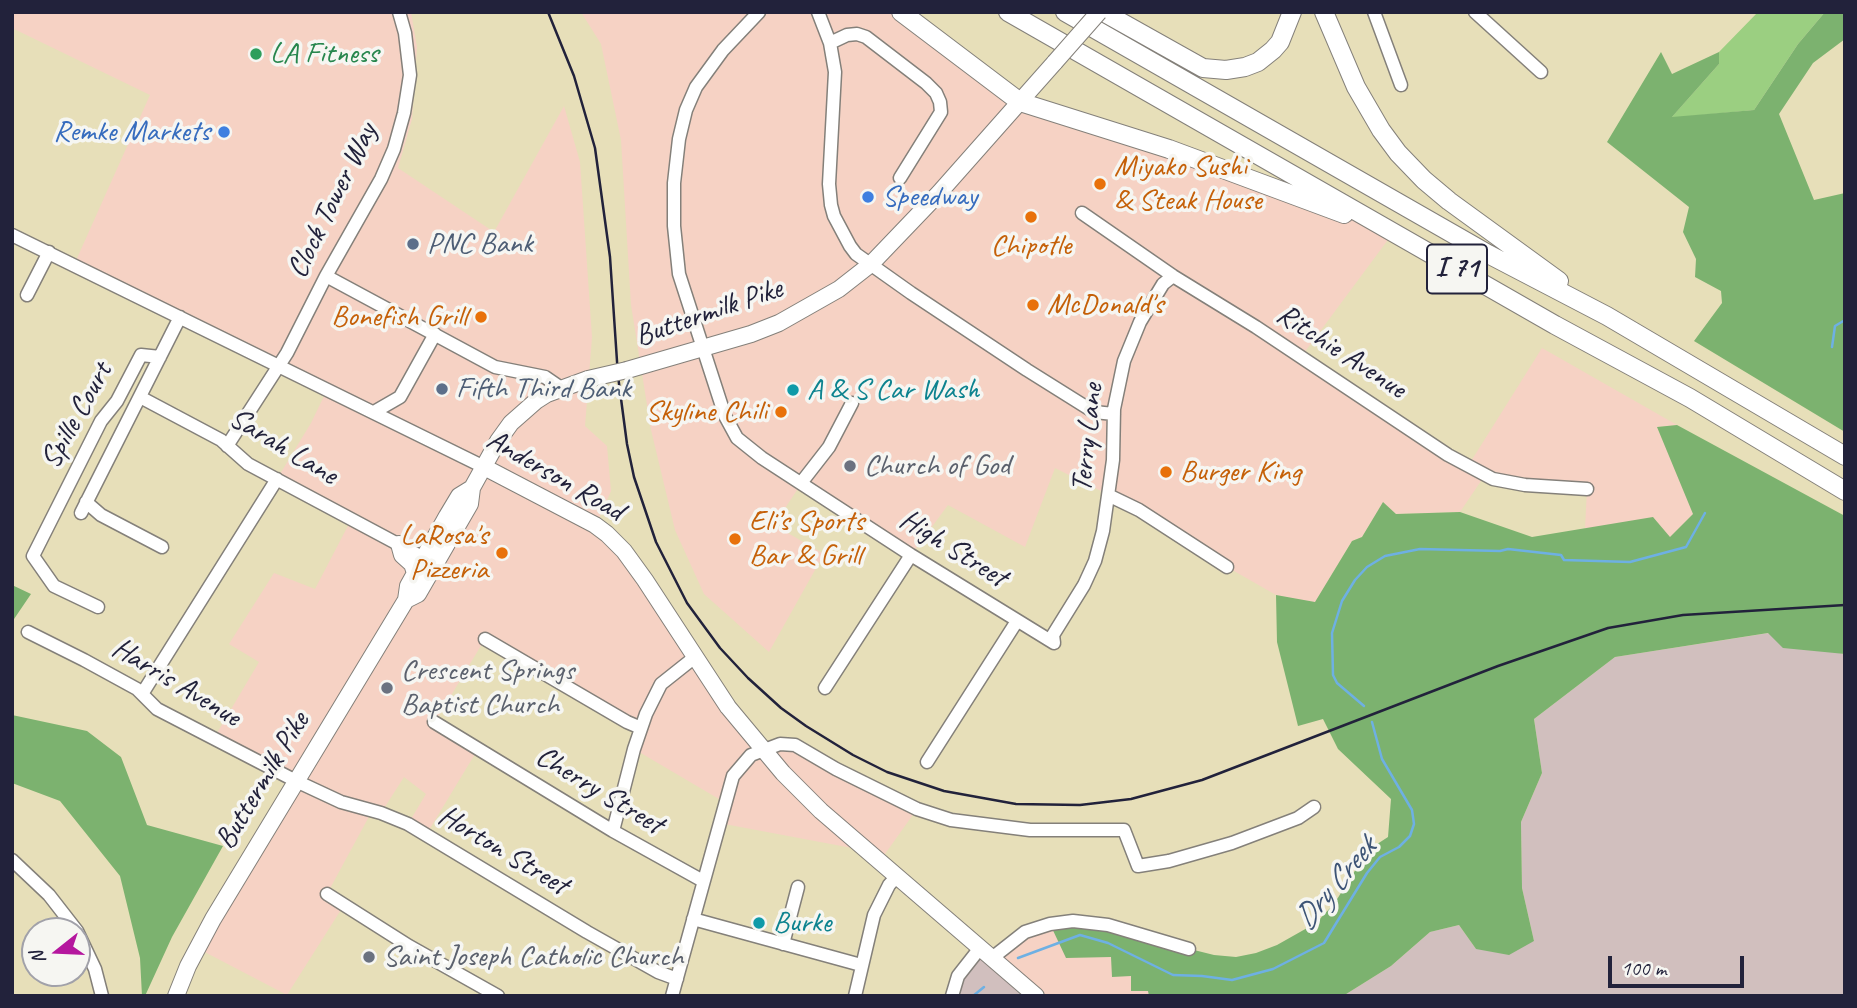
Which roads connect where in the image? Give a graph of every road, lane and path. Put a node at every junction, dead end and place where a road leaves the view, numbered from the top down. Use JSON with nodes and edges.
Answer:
{"nodes":[{"id":1,"x":398,"y":12,"type":"edge"},
{"id":2,"x":759,"y":12,"type":"edge"},
{"id":3,"x":818,"y":12,"type":"edge"},
{"id":4,"x":901,"y":12,"type":"edge"},
{"id":5,"x":1007,"y":12,"type":"edge"},
{"id":6,"x":1065,"y":12,"type":"edge"},
{"id":7,"x":1101,"y":12,"type":"edge"},
{"id":8,"x":1292,"y":12,"type":"edge"},
{"id":9,"x":1324,"y":12,"type":"edge"},
{"id":10,"x":1374,"y":12,"type":"edge"},
{"id":11,"x":1475,"y":12,"type":"edge"},
{"id":12,"x":831,"y":43,"type":"junction"},
{"id":13,"x":1541,"y":72,"type":"dead end"},
{"id":14,"x":1401,"y":85,"type":"dead end"},
{"id":15,"x":1020,"y":102,"type":"junction"},
{"id":16,"x":900,"y":178,"type":"dead end"},
{"id":17,"x":1082,"y":213,"type":"dead end"},
{"id":18,"x":1393,"y":233,"type":"junction"},
{"id":19,"x":12,"y":234,"type":"edge"},
{"id":20,"x":49,"y":252,"type":"junction"},
{"id":21,"x":871,"y":264,"type":"junction"},
{"id":22,"x":326,"y":276,"type":"junction"},
{"id":23,"x":1172,"y":276,"type":"junction"},
{"id":24,"x":27,"y":295,"type":"dead end"},
{"id":25,"x":1607,"y":316,"type":"junction"},
{"id":26,"x":180,"y":317,"type":"junction"},
{"id":27,"x":435,"y":334,"type":"junction"},
{"id":28,"x":703,"y":348,"type":"junction"},
{"id":29,"x":160,"y":357,"type":"junction"},
{"id":30,"x":279,"y":366,"type":"junction"},
{"id":31,"x":561,"y":388,"type":"junction"},
{"id":32,"x":140,"y":397,"type":"junction"},
{"id":33,"x":400,"y":397,"type":"junction"},
{"id":34,"x":852,"y":403,"type":"dead end"},
{"id":35,"x":373,"y":412,"type":"junction"},
{"id":36,"x":1114,"y":414,"type":"junction"},
{"id":37,"x":400,"y":424,"type":"junction"},
{"id":38,"x":227,"y":446,"type":"junction"},
{"id":39,"x":1845,"y":456,"type":"edge"},
{"id":40,"x":484,"y":467,"type":"junction"},
{"id":41,"x":277,"y":479,"type":"junction"},
{"id":42,"x":801,"y":483,"type":"junction"},
{"id":43,"x":472,"y":488,"type":"junction"},
{"id":44,"x":1587,"y":489,"type":"dead end"},
{"id":45,"x":1845,"y":491,"type":"edge"},
{"id":46,"x":1110,"y":496,"type":"junction"},
{"id":47,"x":399,"y":544,"type":"junction"},
{"id":48,"x":162,"y":547,"type":"dead end"},
{"id":49,"x":911,"y":555,"type":"junction"},
{"id":50,"x":424,"y":558,"type":"junction"},
{"id":51,"x":1227,"y":567,"type":"dead end"},
{"id":52,"x":415,"y":573,"type":"junction"},
{"id":53,"x":407,"y":600,"type":"junction"},
{"id":54,"x":98,"y":607,"type":"dead end"},
{"id":55,"x":1067,"y":611,"type":"joint"},
{"id":56,"x":1017,"y":621,"type":"junction"},
{"id":57,"x":28,"y":632,"type":"dead end"},
{"id":58,"x":485,"y":639,"type":"dead end"},
{"id":59,"x":695,"y":657,"type":"junction"},
{"id":60,"x":825,"y":688,"type":"dead end"},
{"id":61,"x":142,"y":694,"type":"junction"},
{"id":62,"x":434,"y":722,"type":"dead end"},
{"id":63,"x":641,"y":728,"type":"junction"},
{"id":64,"x":762,"y":751,"type":"junction"},
{"id":65,"x":927,"y":762,"type":"dead end"},
{"id":66,"x":296,"y":781,"type":"junction"},
{"id":67,"x":1314,"y":807,"type":"dead end"},
{"id":68,"x":613,"y":831,"type":"junction"},
{"id":69,"x":12,"y":860,"type":"edge"},
{"id":70,"x":897,"y":876,"type":"junction"},
{"id":71,"x":702,"y":881,"type":"junction"},
{"id":72,"x":798,"y":887,"type":"dead end"},
{"id":73,"x":327,"y":894,"type":"dead end"},
{"id":74,"x":692,"y":919,"type":"junction"},
{"id":75,"x":783,"y":944,"type":"junction"},
{"id":76,"x":1189,"y":949,"type":"dead end"},
{"id":77,"x":986,"y":953,"type":"junction"},
{"id":78,"x":861,"y":965,"type":"junction"},
{"id":79,"x":677,"y":979,"type":"junction"},
{"id":80,"x":102,"y":996,"type":"edge"},
{"id":81,"x":176,"y":996,"type":"edge"},
{"id":82,"x":498,"y":996,"type":"edge"},
{"id":83,"x":672,"y":996,"type":"edge"},
{"id":84,"x":855,"y":996,"type":"edge"},
{"id":85,"x":952,"y":996,"type":"edge"},
{"id":86,"x":1036,"y":996,"type":"edge"}],
"edges":[{"from":1,"to":22,"type":"street","name":"Clock Tower Way"},
{"from":2,"to":28,"type":"street","name":"High Street"},
{"from":3,"to":12,"type":"street"},
{"from":4,"to":15,"type":"highway"},
{"from":5,"to":18,"type":"highway","number":"I 71"},
{"from":6,"to":25,"type":"highway","number":"I 71"},
{"from":7,"to":8,"type":"highway"},
{"from":7,"to":15,"type":"main road","name":"Buttermilk Pike","bridge":true},
{"from":9,"to":25,"type":"highway"},
{"from":10,"to":14,"type":"street"},
{"from":11,"to":13,"type":"street"},
{"from":12,"to":16,"type":"street"},
{"from":12,"to":21,"type":"street"},
{"from":15,"to":18,"type":"highway"},
{"from":15,"to":21,"type":"main road","name":"Buttermilk Pike"},
{"from":17,"to":23,"type":"street","name":"Ritchie Avenue"},
{"from":18,"to":45,"type":"highway","number":"I 71"},
{"from":19,"to":20,"type":"street","name":"Anderson Road"},
{"from":20,"to":24,"type":"street"},
{"from":20,"to":26,"type":"street","name":"Anderson Road"},
{"from":21,"to":28,"type":"main road","name":"Buttermilk Pike"},
{"from":21,"to":36,"type":"street"},
{"from":22,"to":27,"type":"street"},
{"from":22,"to":30,"type":"street","name":"Clock Tower Way"},
{"from":23,"to":36,"type":"street","name":"Terry Lane"},
{"from":23,"to":44,"type":"street","name":"Ritchie Avenue"},
{"from":25,"to":39,"type":"highway","number":"I 71"},
{"from":26,"to":29,"type":"street"},
{"from":26,"to":30,"type":"street","name":"Anderson Road"},
{"from":27,"to":31,"type":"street"},
{"from":27,"to":33,"type":"street"},
{"from":28,"to":31,"type":"main road","name":"Buttermilk Pike","bridge":true},
{"from":28,"to":42,"type":"street","name":"High Street"},
{"from":29,"to":32,"type":"street"},
{"from":29,"to":54,"type":"street","name":"Spille Court"},
{"from":30,"to":35,"type":"street","name":"Anderson Road"},
{"from":30,"to":38,"type":"street","name":"Clock Tower Way"},
{"from":31,"to":40,"type":"main road","name":"Buttermilk Pike"},
{"from":32,"to":38,"type":"street","name":"Sarah Lane"},
{"from":32,"to":48,"type":"street"},
{"from":33,"to":35,"type":"street"},
{"from":33,"to":37,"type":"street"},
{"from":34,"to":42,"type":"street"},
{"from":35,"to":37,"type":"street","name":"Anderson Road"},
{"from":36,"to":46,"type":"street","name":"Terry Lane"},
{"from":37,"to":40,"type":"street","name":"Anderson Road"},
{"from":38,"to":41,"type":"street","name":"Sarah Lane"},
{"from":40,"to":43,"type":"main road","name":"Buttermilk Pike"},
{"from":40,"to":59,"type":"main road","name":"Anderson Road"},
{"from":41,"to":47,"type":"street","name":"Sarah Lane"},
{"from":41,"to":61,"type":"street"},
{"from":42,"to":49,"type":"street","name":"High Street"},
{"from":43,"to":50,"type":"main road","name":"Buttermilk Pike"},
{"from":43,"to":53,"type":"main road","name":"Buttermilk Pike"},
{"from":46,"to":51,"type":"street"},
{"from":46,"to":55,"type":"street","name":"Terry Lane"},
{"from":47,"to":50,"type":"street","name":"Sarah Lane"},
{"from":47,"to":52,"type":"main road"},
{"from":49,"to":56,"type":"street","name":"High Street"},
{"from":49,"to":60,"type":"street"},
{"from":50,"to":52,"type":"main road","name":"Buttermilk Pike"},
{"from":52,"to":53,"type":"main road","name":"Buttermilk Pike"},
{"from":53,"to":66,"type":"main road","name":"Buttermilk Pike"},
{"from":55,"to":56,"type":"street","name":"High Street"},
{"from":56,"to":65,"type":"street"},
{"from":57,"to":61,"type":"street","name":"Harris Avenue"},
{"from":58,"to":63,"type":"street"},
{"from":59,"to":63,"type":"street"},
{"from":59,"to":64,"type":"main road","name":"Anderson Road"},
{"from":61,"to":66,"type":"street","name":"Harris Avenue"},
{"from":62,"to":68,"type":"street","name":"Cherry Street"},
{"from":63,"to":68,"type":"street"},
{"from":64,"to":67,"type":"street"},
{"from":64,"to":70,"type":"main road","name":"Anderson Road"},
{"from":64,"to":71,"type":"street"},
{"from":66,"to":79,"type":"street","name":"Horton Street"},
{"from":66,"to":81,"type":"main road","name":"Buttermilk Pike"},
{"from":68,"to":71,"type":"street","name":"Cherry Street"},
{"from":69,"to":80,"type":"street"},
{"from":70,"to":77,"type":"main road","name":"Anderson Road"},
{"from":70,"to":78,"type":"street"},
{"from":71,"to":74,"type":"street"},
{"from":72,"to":75,"type":"street"},
{"from":73,"to":82,"type":"street"},
{"from":74,"to":75,"type":"street"},
{"from":74,"to":79,"type":"street"},
{"from":75,"to":78,"type":"street"},
{"from":76,"to":77,"type":"street"},
{"from":77,"to":85,"type":"street"},
{"from":77,"to":86,"type":"main road","name":"Anderson Road"},
{"from":78,"to":84,"type":"street"},
{"from":79,"to":83,"type":"street"}]}
